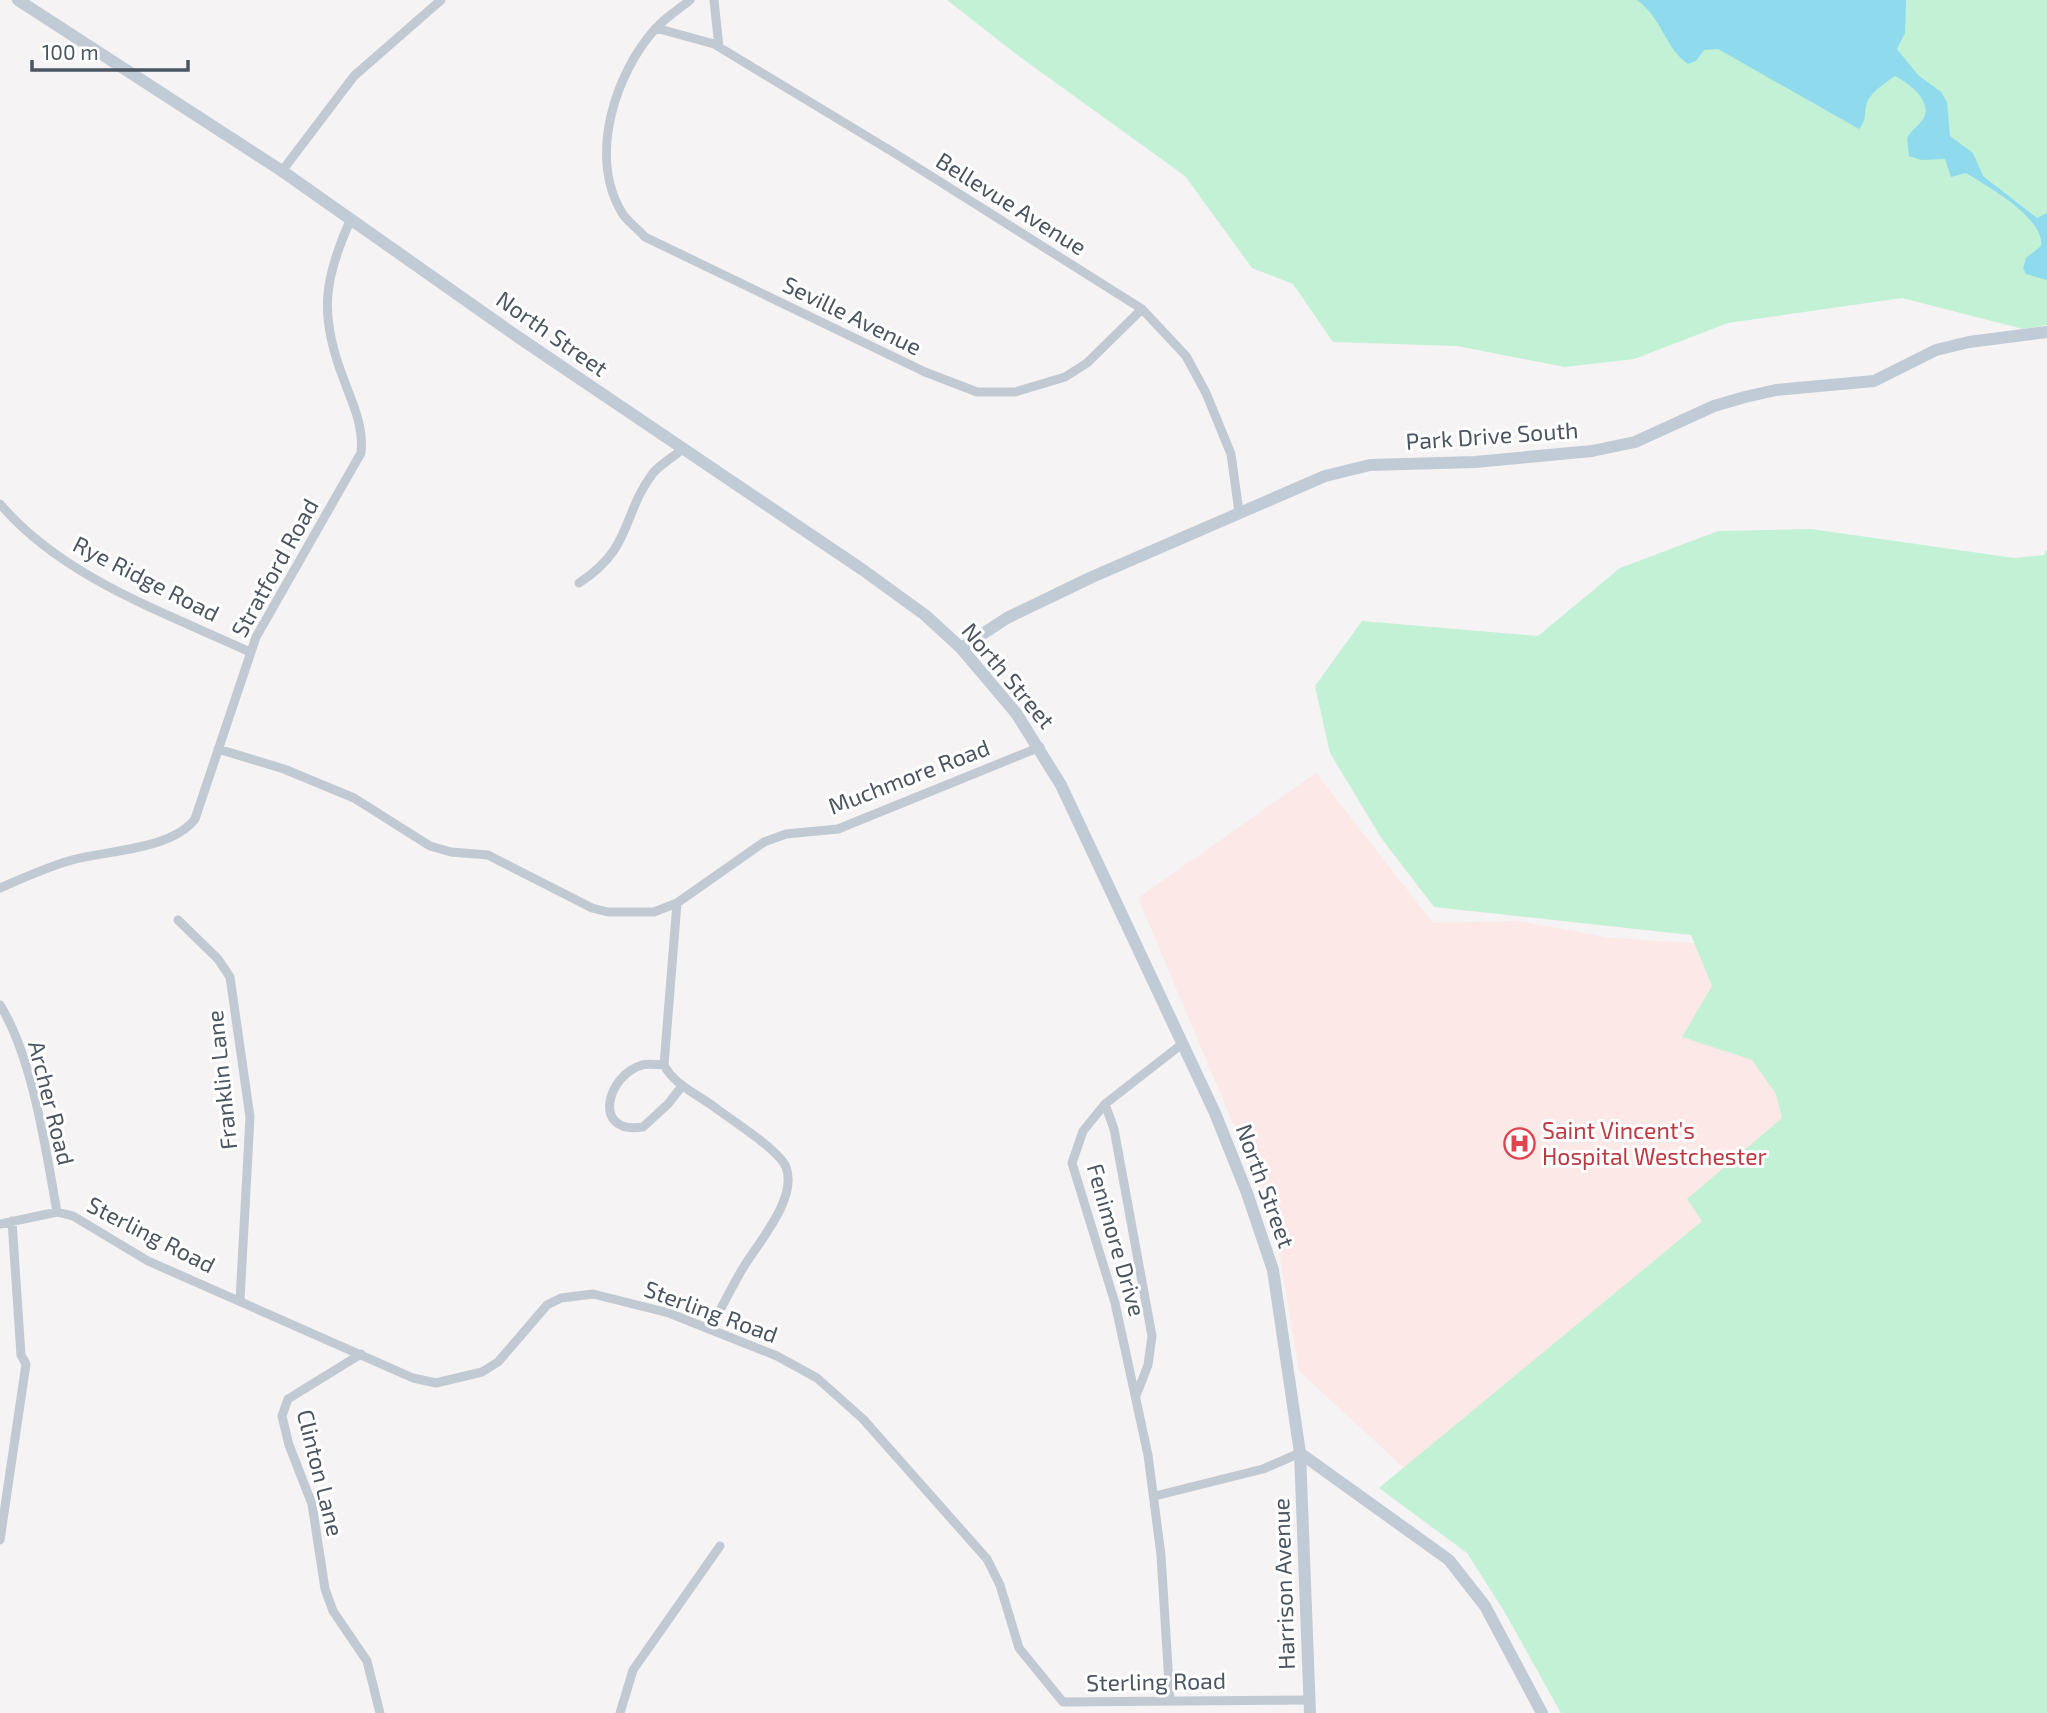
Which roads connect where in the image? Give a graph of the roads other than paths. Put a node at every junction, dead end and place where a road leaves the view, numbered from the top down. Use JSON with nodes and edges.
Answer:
{"nodes":[{"id":1,"x":18,"y":0,"type":"edge"},
{"id":2,"x":441,"y":0,"type":"edge"},
{"id":3,"x":690,"y":0,"type":"edge"},
{"id":4,"x":714,"y":0,"type":"edge"},
{"id":5,"x":656,"y":28,"type":"junction"},
{"id":6,"x":719,"y":47,"type":"junction"},
{"id":7,"x":282,"y":171,"type":"junction"},
{"id":8,"x":351,"y":219,"type":"junction"},
{"id":9,"x":1142,"y":309,"type":"junction"},
{"id":10,"x":2047,"y":332,"type":"edge"},
{"id":11,"x":683,"y":449,"type":"junction"},
{"id":12,"x":0,"y":504,"type":"edge"},
{"id":13,"x":1239,"y":512,"type":"junction"},
{"id":14,"x":579,"y":583,"type":"dead end"},
{"id":15,"x":961,"y":648,"type":"junction"},
{"id":16,"x":250,"y":652,"type":"junction"},
{"id":17,"x":1040,"y":747,"type":"junction"},
{"id":18,"x":218,"y":749,"type":"junction"},
{"id":19,"x":0,"y":888,"type":"edge"},
{"id":20,"x":677,"y":903,"type":"junction"},
{"id":21,"x":178,"y":920,"type":"dead end"},
{"id":22,"x":0,"y":1005,"type":"edge"},
{"id":23,"x":1182,"y":1044,"type":"junction"},
{"id":24,"x":664,"y":1065,"type":"junction"},
{"id":25,"x":682,"y":1086,"type":"junction"},
{"id":26,"x":1105,"y":1104,"type":"junction"},
{"id":27,"x":57,"y":1212,"type":"junction"},
{"id":28,"x":12,"y":1222,"type":"junction"},
{"id":29,"x":0,"y":1224,"type":"edge"},
{"id":30,"x":240,"y":1300,"type":"junction"},
{"id":31,"x":710,"y":1329,"type":"junction"},
{"id":32,"x":361,"y":1354,"type":"junction"},
{"id":33,"x":1135,"y":1396,"type":"junction"},
{"id":34,"x":1300,"y":1453,"type":"junction"},
{"id":35,"x":1155,"y":1496,"type":"junction"},
{"id":36,"x":0,"y":1538,"type":"edge"},
{"id":37,"x":720,"y":1546,"type":"dead end"},
{"id":38,"x":1170,"y":1700,"type":"junction"},
{"id":39,"x":1063,"y":1702,"type":"junction"},
{"id":40,"x":1309,"y":1707,"type":"edge"},
{"id":41,"x":380,"y":1713,"type":"edge"},
{"id":42,"x":620,"y":1713,"type":"edge"},
{"id":43,"x":1060,"y":1713,"type":"edge"},
{"id":44,"x":1542,"y":1713,"type":"edge"}],
"edges":[{"from":1,"to":7,"type":"main road","name":"North Street"},
{"from":2,"to":7,"type":"street"},
{"from":3,"to":5,"type":"street"},
{"from":4,"to":6,"type":"street"},
{"from":5,"to":6,"type":"street","name":"Bellevue Avenue"},
{"from":5,"to":9,"type":"street","name":"Seville Avenue"},
{"from":6,"to":9,"type":"street","name":"Bellevue Avenue"},
{"from":7,"to":8,"type":"main road","name":"North Street"},
{"from":8,"to":11,"type":"main road","name":"North Street"},
{"from":8,"to":16,"type":"street","name":"Stratford Road"},
{"from":9,"to":13,"type":"street","name":"Bellevue Avenue"},
{"from":10,"to":13,"type":"main road","name":"Park Drive South"},
{"from":11,"to":14,"type":"street"},
{"from":11,"to":15,"type":"main road","name":"North Street"},
{"from":12,"to":16,"type":"street","name":"Rye Ridge Road"},
{"from":13,"to":15,"type":"main road","name":"Park Drive South"},
{"from":15,"to":17,"type":"main road","name":"North Street"},
{"from":16,"to":18,"type":"street","name":"Stratford Road"},
{"from":17,"to":20,"type":"street","name":"Muchmore Road"},
{"from":17,"to":23,"type":"main road","name":"North Street"},
{"from":18,"to":19,"type":"street","name":"Stratford Road"},
{"from":18,"to":20,"type":"street","name":"Muchmore Road"},
{"from":20,"to":24,"type":"street"},
{"from":21,"to":30,"type":"street","name":"Franklin Lane"},
{"from":22,"to":27,"type":"street","name":"Archer Road"},
{"from":23,"to":26,"type":"street","name":"Fenimore Drive"},
{"from":23,"to":34,"type":"main road","name":"North Street"},
{"from":24,"to":25,"type":"street"},
{"from":24,"to":25,"type":"street"},
{"from":25,"to":31,"type":"street"},
{"from":26,"to":33,"type":"street","name":"Fenimore Drive"},
{"from":26,"to":33,"type":"street","name":"Fenimore Drive"},
{"from":27,"to":28,"type":"street","name":"Sterling Road"},
{"from":27,"to":30,"type":"street","name":"Sterling Road"},
{"from":28,"to":29,"type":"street","name":"Sterling Road"},
{"from":28,"to":36,"type":"street"},
{"from":30,"to":32,"type":"street","name":"Sterling Road"},
{"from":31,"to":32,"type":"street","name":"Sterling Road"},
{"from":31,"to":39,"type":"street","name":"Sterling Road"},
{"from":32,"to":41,"type":"street","name":"Clinton Lane"},
{"from":33,"to":35,"type":"street","name":"Fenimore Drive"},
{"from":34,"to":35,"type":"street"},
{"from":34,"to":40,"type":"main road","name":"Harrison Avenue"},
{"from":34,"to":44,"type":"main road"},
{"from":35,"to":38,"type":"street","name":"Fenimore Drive"},
{"from":37,"to":42,"type":"street"},
{"from":38,"to":39,"type":"street","name":"Sterling Road"},
{"from":38,"to":40,"type":"street","name":"Sterling Road"},
{"from":39,"to":43,"type":"street"}]}
